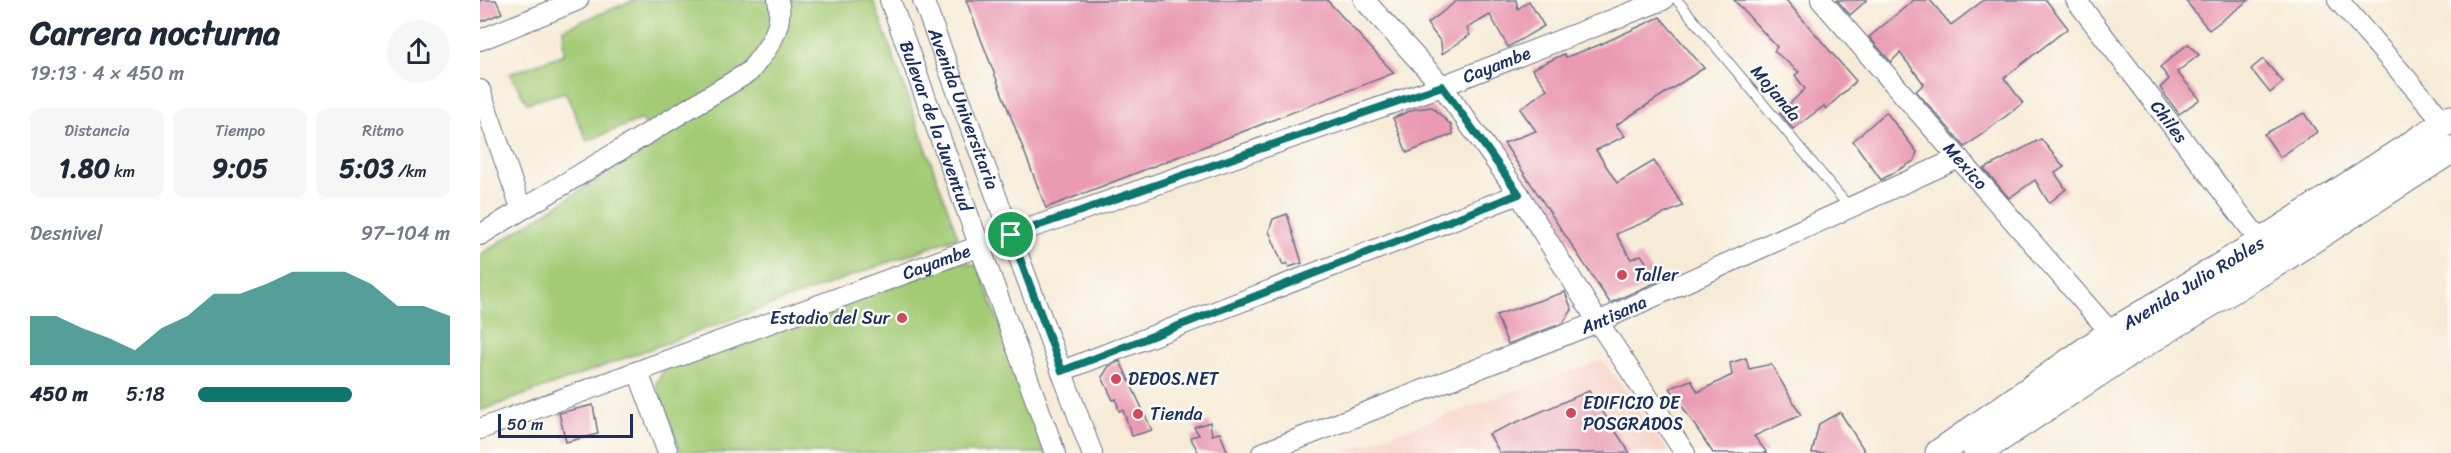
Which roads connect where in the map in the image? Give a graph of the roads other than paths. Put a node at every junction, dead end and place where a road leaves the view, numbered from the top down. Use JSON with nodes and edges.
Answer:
{"nodes":[{"id":1,"x":778,"y":0,"type":"edge"},
{"id":2,"x":890,"y":0,"type":"edge"},
{"id":3,"x":923,"y":0,"type":"edge"},
{"id":4,"x":1364,"y":0,"type":"edge"},
{"id":5,"x":1663,"y":0,"type":"edge"},
{"id":6,"x":1677,"y":0,"type":"edge"},
{"id":7,"x":1821,"y":0,"type":"edge"},
{"id":8,"x":2076,"y":0,"type":"edge"},
{"id":9,"x":2338,"y":0,"type":"edge"},
{"id":10,"x":567,"y":2,"type":"edge"},
{"id":11,"x":480,"y":40,"type":"edge"},
{"id":12,"x":1442,"y":86,"type":"junction"},
{"id":13,"x":480,"y":90,"type":"edge"},
{"id":14,"x":2448,"y":121,"type":"edge"},
{"id":15,"x":2451,"y":150,"type":"edge"},
{"id":16,"x":1959,"y":158,"type":"junction"},
{"id":17,"x":1519,"y":194,"type":"junction"},
{"id":18,"x":521,"y":208,"type":"junction"},
{"id":19,"x":1850,"y":208,"type":"junction"},
{"id":20,"x":480,"y":235,"type":"edge"},
{"id":21,"x":1011,"y":235,"type":"junction"},
{"id":22,"x":2261,"y":242,"type":"junction"},
{"id":23,"x":979,"y":248,"type":"junction"},
{"id":24,"x":1598,"y":322,"type":"junction"},
{"id":25,"x":2111,"y":333,"type":"junction"},
{"id":26,"x":1062,"y":371,"type":"junction"},
{"id":27,"x":638,"y":372,"type":"junction"},
{"id":28,"x":480,"y":429,"type":"edge"},
{"id":29,"x":668,"y":453,"type":"edge"},
{"id":30,"x":1055,"y":453,"type":"edge"},
{"id":31,"x":1092,"y":453,"type":"edge"},
{"id":32,"x":1262,"y":453,"type":"edge"},
{"id":33,"x":1685,"y":453,"type":"edge"},
{"id":34,"x":1938,"y":453,"type":"edge"},
{"id":35,"x":1977,"y":453,"type":"edge"}],
"edges":[{"from":1,"to":18,"type":"street"},
{"from":2,"to":23,"type":"street","name":"Bulevar de la Juventud"},
{"from":3,"to":21,"type":"street","name":"Avenida Universitaria"},
{"from":4,"to":12,"type":"street"},
{"from":5,"to":12,"type":"street","name":"Cayambe"},
{"from":6,"to":19,"type":"lane","name":"Mojanda"},
{"from":7,"to":16,"type":"street","name":"Mexico"},
{"from":8,"to":22,"type":"street","name":"Chiles"},
{"from":9,"to":14,"type":"street"},
{"from":10,"to":11,"type":"street"},
{"from":12,"to":17,"type":"street"},
{"from":12,"to":21,"type":"street","name":"Cayambe"},
{"from":13,"to":18,"type":"street"},
{"from":14,"to":22,"type":"main road","name":"Avenida Julio Robles"},
{"from":15,"to":35,"type":"main road","name":"Avenida Julio Robles"},
{"from":16,"to":19,"type":"street","name":"Antisana"},
{"from":16,"to":25,"type":"street","name":"Mexico"},
{"from":17,"to":24,"type":"street"},
{"from":17,"to":26,"type":"street"},
{"from":18,"to":20,"type":"street"},
{"from":19,"to":24,"type":"street","name":"Antisana"},
{"from":21,"to":23,"type":"street","name":"Cayambe"},
{"from":21,"to":26,"type":"street","name":"Avenida Universitaria"},
{"from":22,"to":25,"type":"main road","name":"Avenida Julio Robles"},
{"from":23,"to":27,"type":"street","name":"Cayambe"},
{"from":23,"to":30,"type":"street","name":"Bulevar de la Juventud"},
{"from":24,"to":32,"type":"street","name":"Antisana"},
{"from":24,"to":33,"type":"street"},
{"from":25,"to":34,"type":"main road","name":"Avenida Julio Robles"},
{"from":26,"to":31,"type":"street","name":"Avenida Universitaria"},
{"from":27,"to":28,"type":"street","name":"Cayambe"},
{"from":27,"to":29,"type":"street"}]}
